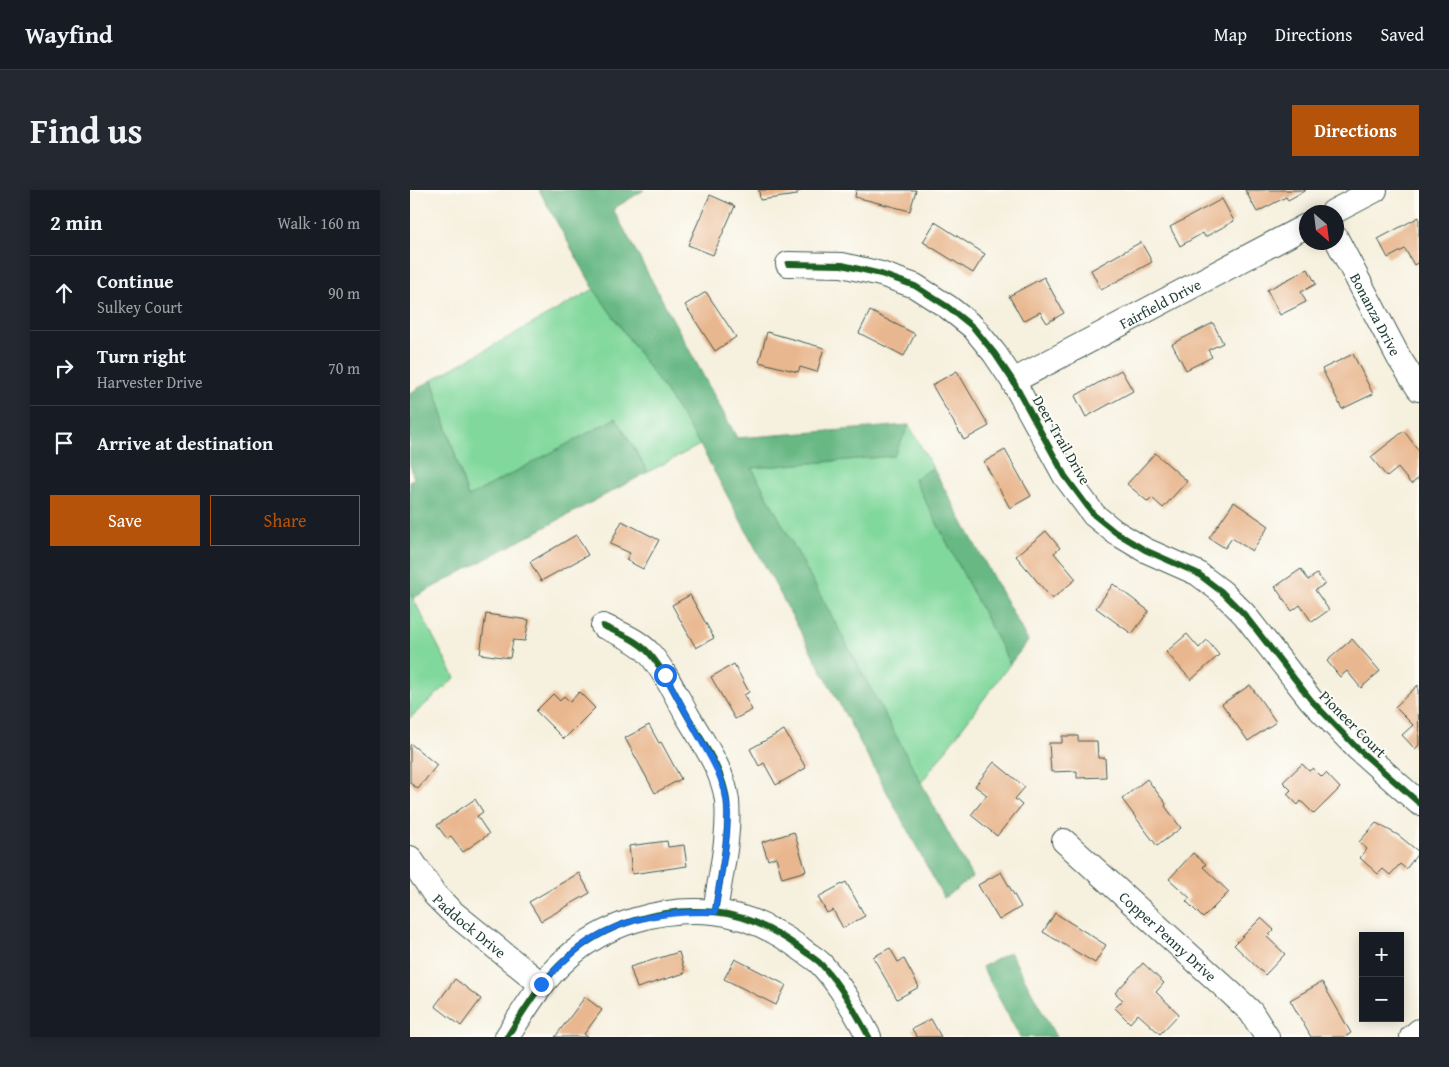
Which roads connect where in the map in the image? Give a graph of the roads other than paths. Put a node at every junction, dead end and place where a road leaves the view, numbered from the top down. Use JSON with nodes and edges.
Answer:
{"nodes":[{"id":1,"x":1375,"y":190,"type":"edge"},
{"id":2,"x":1344,"y":206,"type":"edge"},
{"id":3,"x":1299,"y":230,"type":"edge"},
{"id":4,"x":1342,"y":250,"type":"edge"},
{"id":5,"x":788,"y":264,"type":"dead end"},
{"id":6,"x":1014,"y":381,"type":"junction"},
{"id":7,"x":1419,"y":389,"type":"edge"},
{"id":8,"x":603,"y":626,"type":"dead end"},
{"id":9,"x":1275,"y":657,"type":"joint"},
{"id":10,"x":1419,"y":803,"type":"edge"},
{"id":11,"x":1064,"y":841,"type":"dead end"},
{"id":12,"x":410,"y":858,"type":"edge"},
{"id":13,"x":715,"y":912,"type":"junction"},
{"id":14,"x":541,"y":984,"type":"junction"},
{"id":15,"x":1419,"y":1031,"type":"edge"},
{"id":16,"x":507,"y":1037,"type":"edge"},
{"id":17,"x":869,"y":1037,"type":"edge"},
{"id":18,"x":1267,"y":1037,"type":"edge"},
{"id":19,"x":1412,"y":1037,"type":"edge"}],
"edges":[{"from":1,"to":2,"type":"street"},
{"from":3,"to":6,"type":"street","name":"Fairfield Drive"},
{"from":4,"to":7,"type":"street","name":"Bonanza Drive"},
{"from":5,"to":6,"type":"street","name":"Deer Trail Drive"},
{"from":6,"to":9,"type":"street","name":"Deer Trail Drive"},
{"from":8,"to":13,"type":"street"},
{"from":9,"to":10,"type":"street","name":"Pioneer Court"},
{"from":11,"to":18,"type":"street","name":"Copper Penny Drive"},
{"from":12,"to":14,"type":"street","name":"Paddock Drive"},
{"from":13,"to":14,"type":"street"},
{"from":13,"to":17,"type":"street"},
{"from":14,"to":16,"type":"street"},
{"from":15,"to":19,"type":"street"}]}
